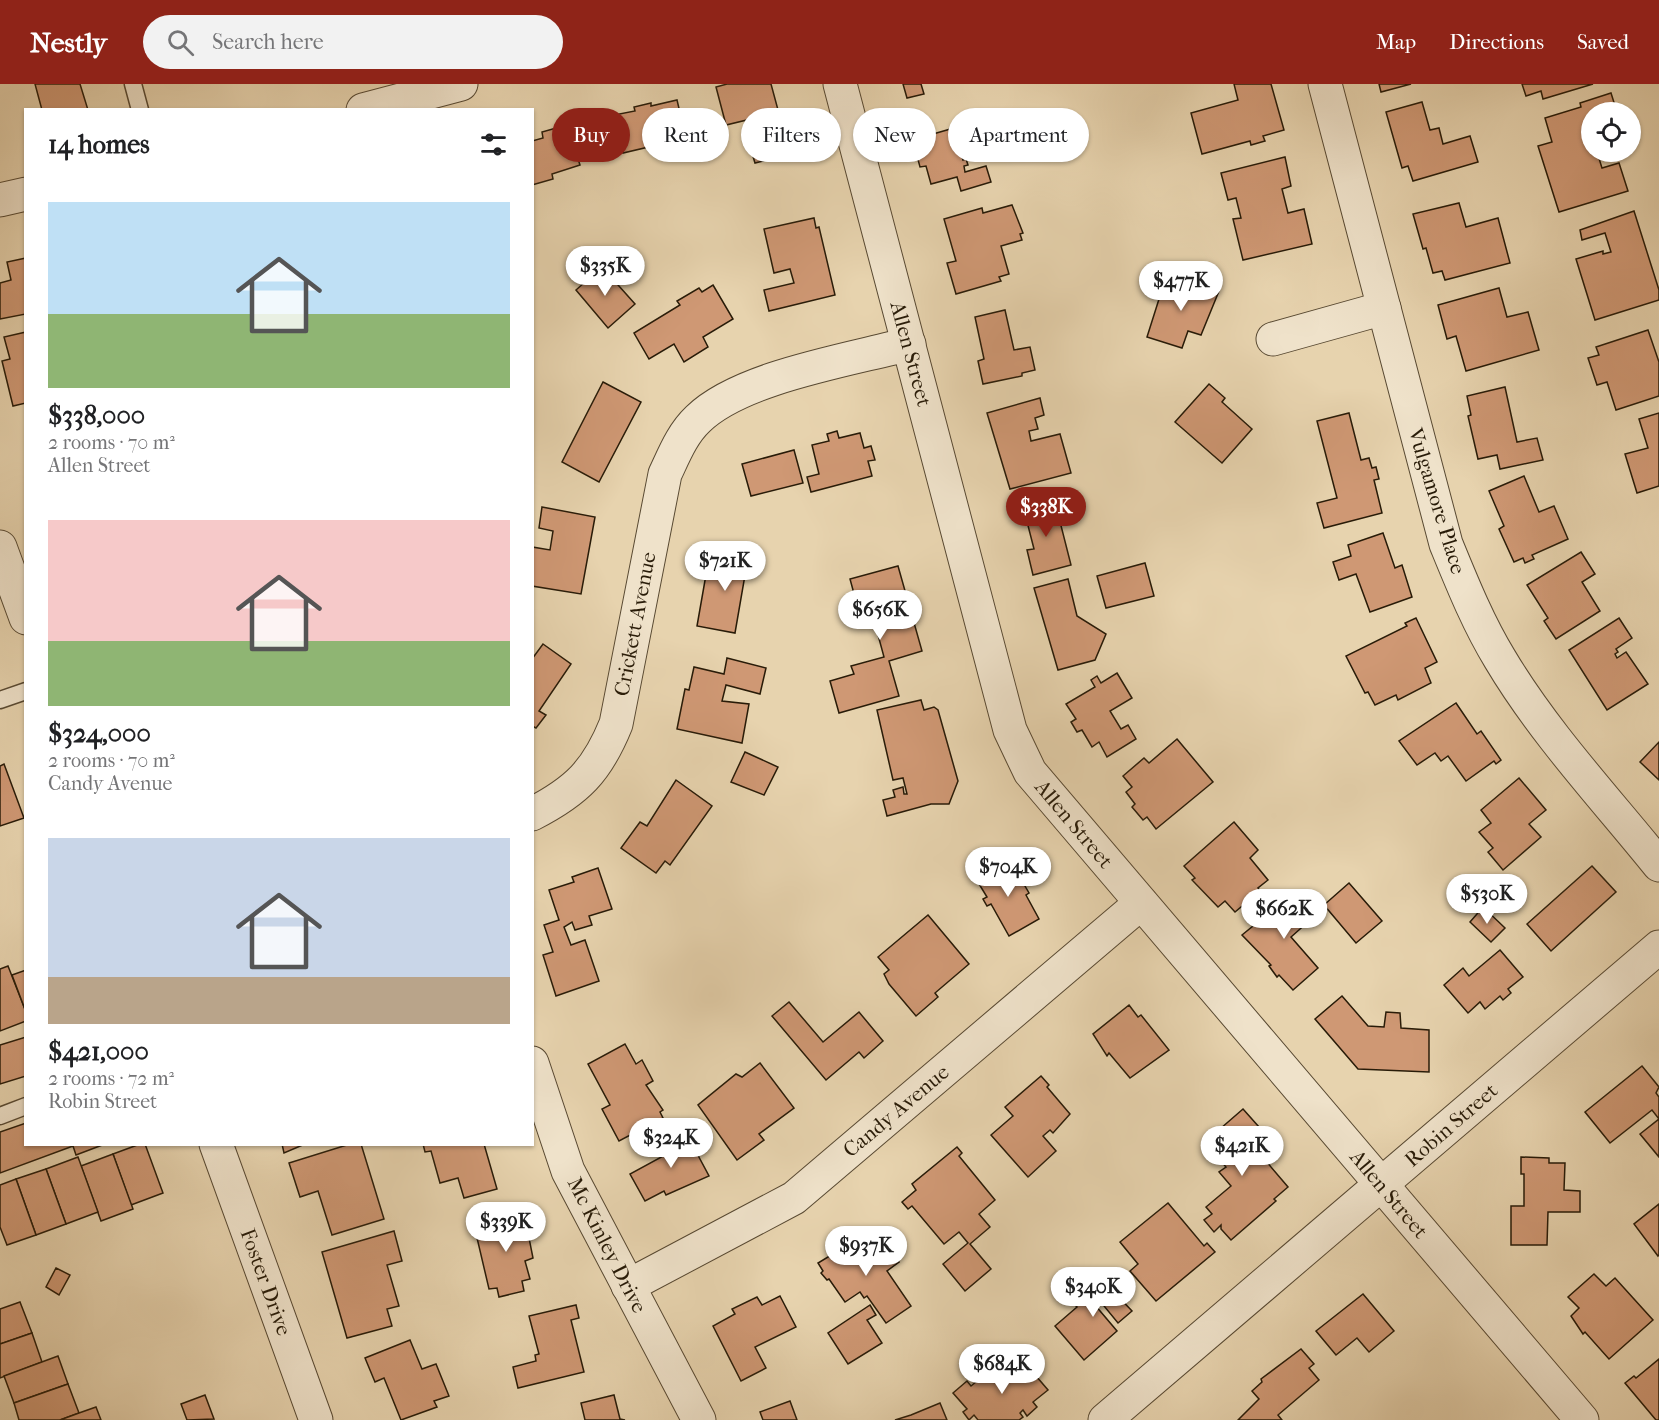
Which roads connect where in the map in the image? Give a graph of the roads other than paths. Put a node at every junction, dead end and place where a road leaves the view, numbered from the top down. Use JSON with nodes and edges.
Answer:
{"nodes":[{"id":1,"x":133,"y":84,"type":"edge"},
{"id":2,"x":461,"y":84,"type":"edge"},
{"id":3,"x":840,"y":84,"type":"edge"},
{"id":4,"x":1325,"y":84,"type":"edge"},
{"id":5,"x":139,"y":108,"type":"edge"},
{"id":6,"x":371,"y":108,"type":"edge"},
{"id":7,"x":24,"y":194,"type":"edge"},
{"id":8,"x":0,"y":200,"type":"edge"},
{"id":9,"x":1384,"y":308,"type":"junction"},
{"id":10,"x":1273,"y":339,"type":"dead end"},
{"id":11,"x":909,"y":344,"type":"junction"},
{"id":12,"x":0,"y":547,"type":"edge"},
{"id":13,"x":24,"y":613,"type":"edge"},
{"id":14,"x":24,"y":692,"type":"edge"},
{"id":15,"x":0,"y":700,"type":"edge"},
{"id":16,"x":534,"y":813,"type":"edge"},
{"id":17,"x":1659,"y":865,"type":"edge"},
{"id":18,"x":1141,"y":903,"type":"junction"},
{"id":19,"x":1659,"y":947,"type":"edge"},
{"id":20,"x":534,"y":1069,"type":"edge"},
{"id":21,"x":24,"y":1107,"type":"edge"},
{"id":22,"x":0,"y":1116,"type":"edge"},
{"id":23,"x":217,"y":1146,"type":"edge"},
{"id":24,"x":1381,"y":1185,"type":"junction"},
{"id":25,"x":628,"y":1286,"type":"junction"},
{"id":26,"x":316,"y":1420,"type":"edge"},
{"id":27,"x":699,"y":1420,"type":"edge"},
{"id":28,"x":1106,"y":1420,"type":"edge"},
{"id":29,"x":1582,"y":1420,"type":"edge"}],
"edges":[{"from":1,"to":5,"type":"lane"},
{"from":2,"to":6,"type":"street"},
{"from":3,"to":11,"type":"street","name":"Allen Street"},
{"from":4,"to":9,"type":"street","name":"Vulgamore Place"},
{"from":7,"to":8,"type":"street"},
{"from":9,"to":10,"type":"street"},
{"from":9,"to":17,"type":"street","name":"Vulgamore Place"},
{"from":11,"to":16,"type":"street","name":"Crickett Avenue"},
{"from":11,"to":18,"type":"street","name":"Allen Street"},
{"from":12,"to":13,"type":"street"},
{"from":14,"to":15,"type":"lane"},
{"from":18,"to":24,"type":"street","name":"Allen Street"},
{"from":18,"to":25,"type":"street","name":"Candy Avenue"},
{"from":19,"to":24,"type":"street","name":"Robin Street"},
{"from":20,"to":25,"type":"street","name":"Mc Kinley Drive"},
{"from":21,"to":22,"type":"lane"},
{"from":23,"to":26,"type":"street","name":"Foster Drive"},
{"from":24,"to":28,"type":"street","name":"Robin Street"},
{"from":24,"to":29,"type":"street","name":"Allen Street"},
{"from":25,"to":27,"type":"street","name":"Mc Kinley Drive"}]}
